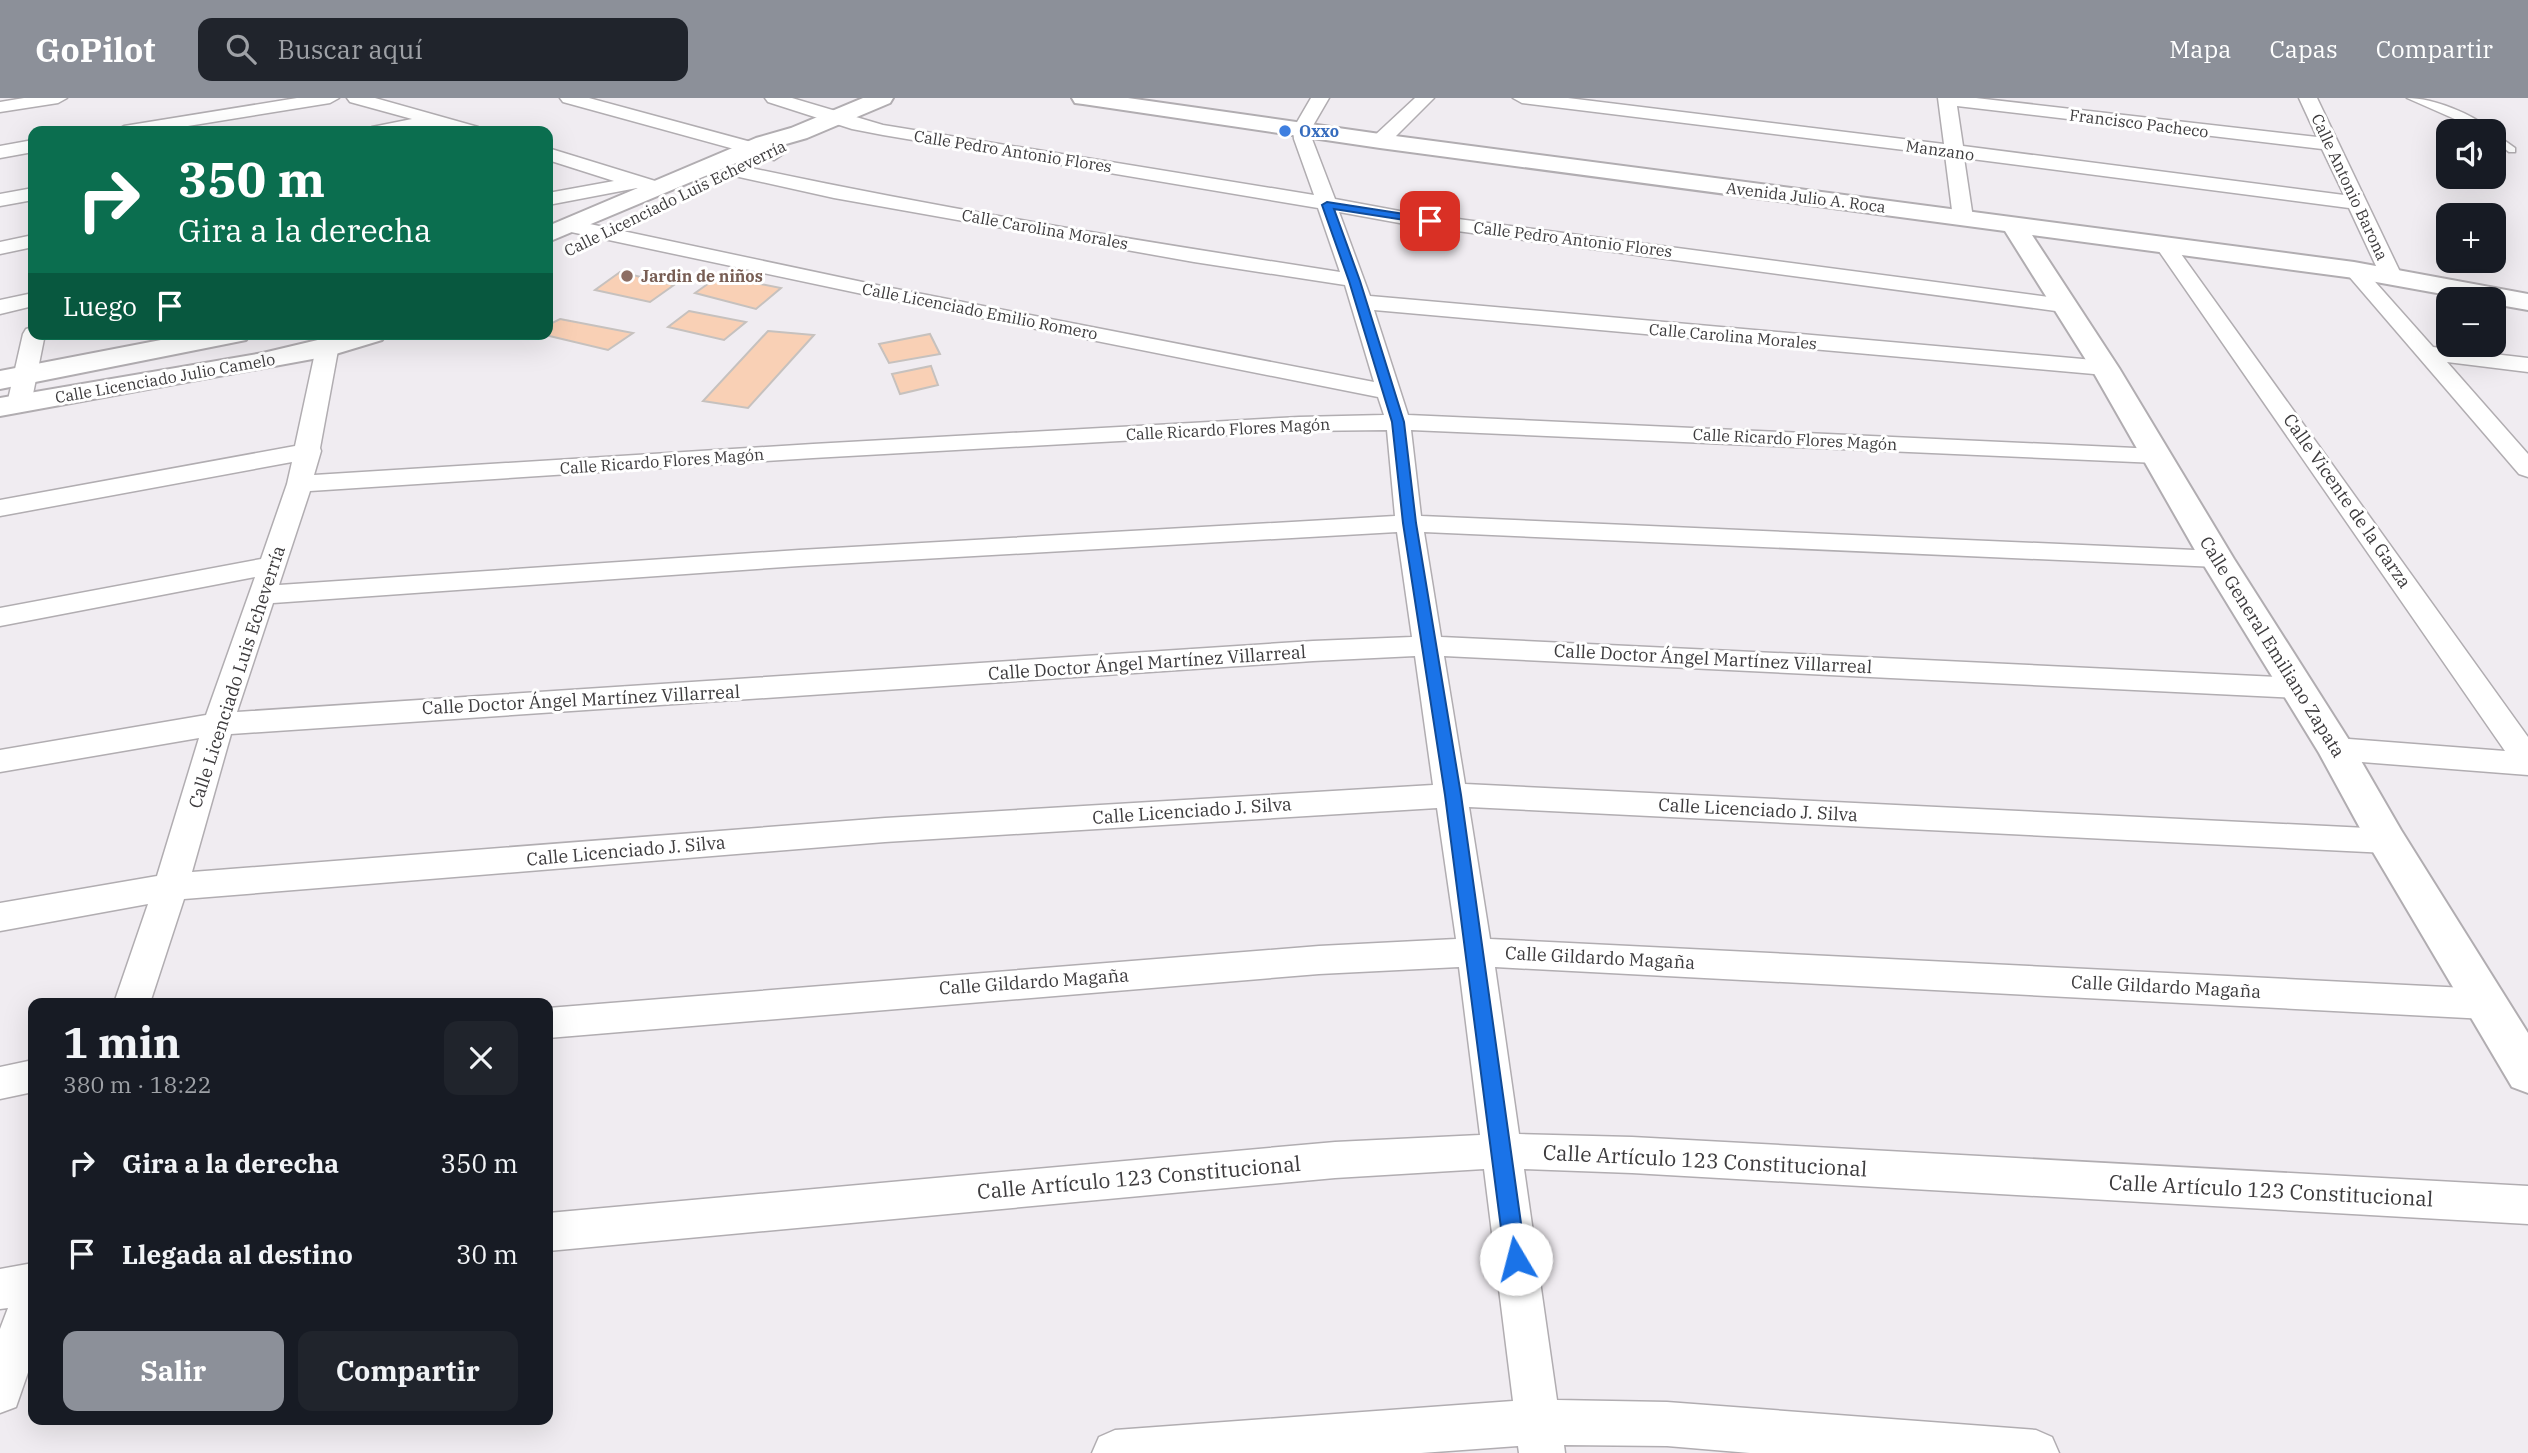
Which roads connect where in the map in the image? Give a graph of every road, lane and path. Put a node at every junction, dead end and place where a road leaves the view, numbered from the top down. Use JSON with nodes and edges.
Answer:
{"nodes":[{"id":1,"x":58,"y":98,"type":"edge"},
{"id":2,"x":330,"y":98,"type":"edge"},
{"id":3,"x":356,"y":98,"type":"edge"},
{"id":4,"x":569,"y":98,"type":"edge"},
{"id":5,"x":774,"y":98,"type":"edge"},
{"id":6,"x":882,"y":98,"type":"edge"},
{"id":7,"x":1083,"y":98,"type":"edge"},
{"id":8,"x":1320,"y":98,"type":"edge"},
{"id":9,"x":1425,"y":98,"type":"edge"},
{"id":10,"x":1522,"y":98,"type":"edge"},
{"id":11,"x":2308,"y":98,"type":"edge"},
{"id":12,"x":2411,"y":98,"type":"edge"},
{"id":13,"x":1947,"y":99,"type":"edge"},
{"id":14,"x":0,"y":107,"type":"edge"},
{"id":15,"x":836,"y":117,"type":"junction"},
{"id":16,"x":2465,"y":119,"type":"edge"},
{"id":17,"x":436,"y":121,"type":"junction"},
{"id":18,"x":155,"y":126,"type":"edge"},
{"id":19,"x":407,"y":126,"type":"edge"},
{"id":20,"x":454,"y":126,"type":"edge"},
{"id":21,"x":1302,"y":129,"type":"junction"},
{"id":22,"x":799,"y":133,"type":"junction"},
{"id":23,"x":1380,"y":141,"type":"junction"},
{"id":24,"x":2331,"y":144,"type":"junction"},
{"id":25,"x":2506,"y":145,"type":"edge"},
{"id":26,"x":28,"y":147,"type":"edge"},
{"id":27,"x":749,"y":149,"type":"junction"},
{"id":28,"x":2512,"y":150,"type":"dead end"},
{"id":29,"x":0,"y":152,"type":"edge"},
{"id":30,"x":1955,"y":152,"type":"junction"},
{"id":31,"x":774,"y":154,"type":"junction"},
{"id":32,"x":553,"y":156,"type":"edge"},
{"id":33,"x":737,"y":171,"type":"junction"},
{"id":34,"x":648,"y":185,"type":"junction"},
{"id":35,"x":28,"y":195,"type":"edge"},
{"id":36,"x":553,"y":198,"type":"edge"},
{"id":37,"x":0,"y":200,"type":"edge"},
{"id":38,"x":2357,"y":203,"type":"junction"},
{"id":39,"x":1327,"y":205,"type":"junction"},
{"id":40,"x":1963,"y":218,"type":"junction"},
{"id":41,"x":2013,"y":224,"type":"junction"},
{"id":42,"x":571,"y":226,"type":"junction"},
{"id":43,"x":610,"y":232,"type":"junction"},
{"id":44,"x":553,"y":233,"type":"edge"},
{"id":45,"x":28,"y":243,"type":"edge"},
{"id":46,"x":2164,"y":244,"type":"junction"},
{"id":47,"x":0,"y":248,"type":"edge"},
{"id":48,"x":553,"y":257,"type":"edge"},
{"id":49,"x":2354,"y":270,"type":"junction"},
{"id":50,"x":2391,"y":276,"type":"junction"},
{"id":51,"x":1358,"y":291,"type":"junction"},
{"id":52,"x":28,"y":301,"type":"edge"},
{"id":53,"x":2528,"y":302,"type":"edge"},
{"id":54,"x":2063,"y":305,"type":"junction"},
{"id":55,"x":0,"y":307,"type":"edge"},
{"id":56,"x":31,"y":340,"type":"edge"},
{"id":57,"x":205,"y":340,"type":"edge"},
{"id":58,"x":330,"y":341,"type":"edge"},
{"id":59,"x":2428,"y":353,"type":"junction"},
{"id":60,"x":2528,"y":365,"type":"edge"},
{"id":61,"x":2105,"y":368,"type":"junction"},
{"id":62,"x":13,"y":377,"type":"edge"},
{"id":63,"x":1390,"y":392,"type":"junction"},
{"id":64,"x":10,"y":406,"type":"edge"},
{"id":65,"x":1398,"y":422,"type":"junction"},
{"id":66,"x":2497,"y":433,"type":"junction"},
{"id":67,"x":2528,"y":437,"type":"edge"},
{"id":68,"x":309,"y":451,"type":"junction"},
{"id":69,"x":2157,"y":456,"type":"junction"},
{"id":70,"x":2528,"y":469,"type":"edge"},
{"id":71,"x":300,"y":484,"type":"junction"},
{"id":72,"x":0,"y":508,"type":"edge"},
{"id":73,"x":1409,"y":523,"type":"junction"},
{"id":74,"x":2217,"y":559,"type":"junction"},
{"id":75,"x":273,"y":565,"type":"junction"},
{"id":76,"x":262,"y":595,"type":"junction"},
{"id":77,"x":0,"y":617,"type":"edge"},
{"id":78,"x":1429,"y":646,"type":"junction"},
{"id":79,"x":2298,"y":688,"type":"junction"},
{"id":80,"x":218,"y":724,"type":"junction"},
{"id":81,"x":2336,"y":749,"type":"junction"},
{"id":82,"x":0,"y":761,"type":"edge"},
{"id":83,"x":2528,"y":762,"type":"edge"},
{"id":84,"x":1453,"y":795,"type":"junction"},
{"id":85,"x":2387,"y":841,"type":"junction"},
{"id":86,"x":171,"y":887,"type":"junction"},
{"id":87,"x":0,"y":917,"type":"edge"},
{"id":88,"x":1475,"y":952,"type":"junction"},
{"id":89,"x":134,"y":998,"type":"edge"},
{"id":90,"x":2486,"y":1004,"type":"junction"},
{"id":91,"x":553,"y":1023,"type":"edge"},
{"id":92,"x":2528,"y":1073,"type":"edge"},
{"id":93,"x":28,"y":1077,"type":"edge"},
{"id":94,"x":0,"y":1083,"type":"edge"},
{"id":95,"x":1500,"y":1151,"type":"junction"},
{"id":96,"x":2528,"y":1205,"type":"edge"},
{"id":97,"x":553,"y":1232,"type":"edge"},
{"id":98,"x":28,"y":1284,"type":"edge"},
{"id":99,"x":0,"y":1289,"type":"edge"},
{"id":100,"x":28,"y":1310,"type":"edge"},
{"id":101,"x":0,"y":1391,"type":"edge"},
{"id":102,"x":1540,"y":1437,"type":"edge"},
{"id":103,"x":1115,"y":1453,"type":"edge"},
{"id":104,"x":2036,"y":1453,"type":"edge"}],
"edges":[{"from":1,"to":14,"type":"street"},
{"from":2,"to":18,"type":"street"},
{"from":3,"to":17,"type":"street"},
{"from":4,"to":27,"type":"street"},
{"from":5,"to":15,"type":"street","name":"Calle Pedro Antonio Flores"},
{"from":6,"to":15,"type":"street","name":"Calle Licenciado Luis Echeverría"},
{"from":7,"to":21,"type":"street","name":"Avenida Julio A. Roca"},
{"from":8,"to":21,"type":"street"},
{"from":9,"to":23,"type":"street"},
{"from":10,"to":30,"type":"street","name":"Manzano"},
{"from":11,"to":24,"type":"street","name":"Calle Antonio Barona"},
{"from":12,"to":16,"type":"lane"},
{"from":13,"to":24,"type":"street","name":"Francisco Pacheco"},
{"from":13,"to":30,"type":"street"},
{"from":15,"to":22,"type":"street","name":"Calle Licenciado Luis Echeverría"},
{"from":15,"to":39,"type":"street","name":"Calle Pedro Antonio Flores"},
{"from":17,"to":19,"type":"street"},
{"from":17,"to":20,"type":"street"},
{"from":21,"to":23,"type":"street","name":"Avenida Julio A. Roca"},
{"from":21,"to":39,"type":"street"},
{"from":22,"to":27,"type":"street","name":"Calle Licenciado Luis Echeverría"},
{"from":22,"to":31,"type":"street","name":"Calle Licenciado Luis Echeverría"},
{"from":23,"to":40,"type":"street","name":"Avenida Julio A. Roca"},
{"from":24,"to":38,"type":"street","name":"Calle Antonio Barona"},
{"from":25,"to":28,"type":"lane"},
{"from":26,"to":29,"type":"street"},
{"from":27,"to":31,"type":"street"},
{"from":27,"to":34,"type":"street","name":"Calle Licenciado Luis Echeverría"},
{"from":30,"to":38,"type":"street","name":"Manzano"},
{"from":30,"to":40,"type":"street"},
{"from":31,"to":33,"type":"street","name":"Calle Licenciado Luis Echeverría"},
{"from":32,"to":34,"type":"street"},
{"from":33,"to":43,"type":"street","name":"Calle Licenciado Luis Echeverría"},
{"from":33,"to":51,"type":"street","name":"Calle Carolina Morales"},
{"from":34,"to":36,"type":"street"},
{"from":34,"to":42,"type":"street","name":"Calle Licenciado Luis Echeverría"},
{"from":35,"to":37,"type":"street"},
{"from":38,"to":50,"type":"street","name":"Calle Antonio Barona"},
{"from":39,"to":51,"type":"street"},
{"from":39,"to":54,"type":"street","name":"Calle Pedro Antonio Flores"},
{"from":40,"to":41,"type":"street","name":"Avenida Julio A. Roca"},
{"from":41,"to":46,"type":"street","name":"Avenida Julio A. Roca"},
{"from":41,"to":54,"type":"street","name":"Calle General Emiliano Zapata"},
{"from":42,"to":43,"type":"street","name":"Calle Licenciado Emilio Romero"},
{"from":42,"to":44,"type":"street","name":"Calle Licenciado Luis Echeverría"},
{"from":43,"to":48,"type":"street","name":"Calle Licenciado Luis Echeverría"},
{"from":43,"to":63,"type":"street","name":"Calle Licenciado Emilio Romero"},
{"from":45,"to":47,"type":"street"},
{"from":46,"to":49,"type":"street","name":"Avenida Julio A. Roca"},
{"from":46,"to":83,"type":"street","name":"Calle Vicente de la Garza"},
{"from":49,"to":50,"type":"street","name":"Avenida Julio A. Roca"},
{"from":49,"to":59,"type":"street"},
{"from":50,"to":53,"type":"street","name":"Avenida Julio A. Roca"},
{"from":51,"to":61,"type":"street","name":"Calle Carolina Morales"},
{"from":51,"to":63,"type":"street"},
{"from":52,"to":55,"type":"street"},
{"from":54,"to":61,"type":"street","name":"Calle General Emiliano Zapata"},
{"from":56,"to":62,"type":"street"},
{"from":57,"to":62,"type":"street","name":"Calle Licenciado Julio Camelo"},
{"from":58,"to":64,"type":"street","name":"Calle Licenciado Julio Camelo"},
{"from":58,"to":68,"type":"street","name":"Calle Licenciado Luis Echeverría"},
{"from":59,"to":60,"type":"street"},
{"from":59,"to":66,"type":"street"},
{"from":61,"to":69,"type":"street","name":"Calle General Emiliano Zapata"},
{"from":62,"to":64,"type":"street"},
{"from":63,"to":65,"type":"street"},
{"from":65,"to":69,"type":"street","name":"Calle Ricardo Flores Magón"},
{"from":65,"to":71,"type":"street","name":"Calle Ricardo Flores Magón"},
{"from":65,"to":73,"type":"street"},
{"from":66,"to":67,"type":"street"},
{"from":66,"to":70,"type":"street"},
{"from":68,"to":71,"type":"street","name":"Calle Licenciado Luis Echeverría"},
{"from":68,"to":72,"type":"street"},
{"from":69,"to":74,"type":"street","name":"Calle General Emiliano Zapata"},
{"from":71,"to":75,"type":"street","name":"Calle Licenciado Luis Echeverría"},
{"from":73,"to":74,"type":"street"},
{"from":73,"to":76,"type":"street"},
{"from":73,"to":78,"type":"street"},
{"from":74,"to":79,"type":"street","name":"Calle General Emiliano Zapata"},
{"from":75,"to":76,"type":"street","name":"Calle Licenciado Luis Echeverría"},
{"from":75,"to":77,"type":"street"},
{"from":76,"to":80,"type":"street","name":"Calle Licenciado Luis Echeverría"},
{"from":78,"to":79,"type":"street","name":"Calle Doctor Ángel Martínez Villarreal"},
{"from":78,"to":80,"type":"street","name":"Calle Doctor Ángel Martínez Villarreal"},
{"from":78,"to":84,"type":"street"},
{"from":79,"to":81,"type":"street","name":"Calle General Emiliano Zapata"},
{"from":80,"to":82,"type":"street","name":"Calle Doctor Ángel Martínez Villarreal"},
{"from":80,"to":86,"type":"street","name":"Calle Licenciado Luis Echeverría"},
{"from":81,"to":83,"type":"street"},
{"from":81,"to":85,"type":"street","name":"Calle General Emiliano Zapata"},
{"from":84,"to":85,"type":"street","name":"Calle Licenciado J. Silva"},
{"from":84,"to":86,"type":"street","name":"Calle Licenciado J. Silva"},
{"from":84,"to":88,"type":"street"},
{"from":85,"to":90,"type":"street","name":"Calle General Emiliano Zapata"},
{"from":86,"to":87,"type":"street","name":"Calle Licenciado J. Silva"},
{"from":86,"to":89,"type":"street","name":"Calle Licenciado Luis Echeverría"},
{"from":88,"to":90,"type":"street","name":"Calle Gildardo Magaña"},
{"from":88,"to":91,"type":"street","name":"Calle Gildardo Magaña"},
{"from":88,"to":95,"type":"street"},
{"from":90,"to":92,"type":"street","name":"Calle General Emiliano Zapata"},
{"from":93,"to":94,"type":"street"},
{"from":95,"to":96,"type":"street","name":"Calle Artículo 123 Constitucional"},
{"from":95,"to":97,"type":"street","name":"Calle Artículo 123 Constitucional"},
{"from":95,"to":102,"type":"street"},
{"from":98,"to":99,"type":"street"},
{"from":100,"to":101,"type":"street"},
{"from":102,"to":103,"type":"street"},
{"from":102,"to":104,"type":"street"}]}
